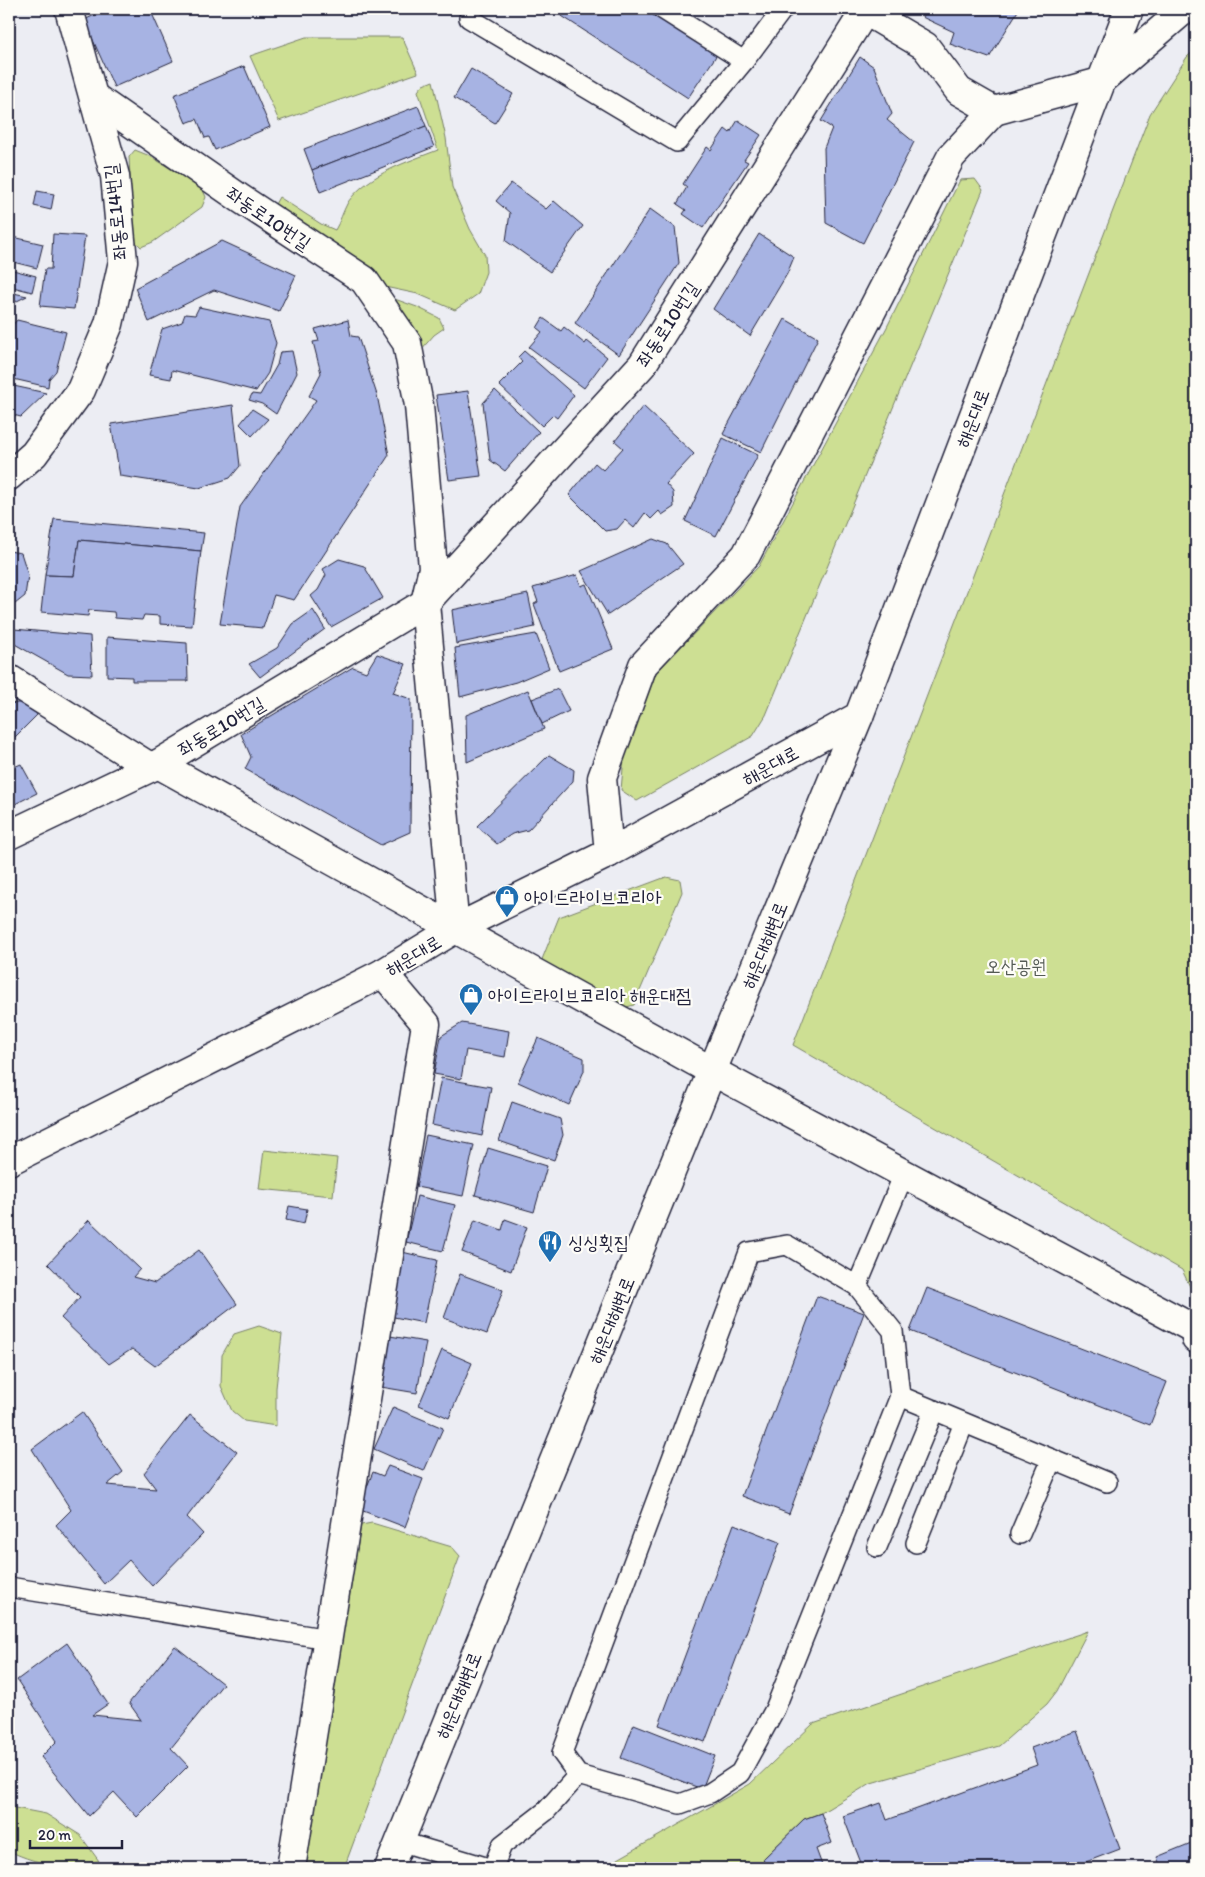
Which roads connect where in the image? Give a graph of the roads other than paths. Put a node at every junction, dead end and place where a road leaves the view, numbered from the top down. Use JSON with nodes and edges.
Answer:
{"nodes":[{"id":1,"x":69,"y":9,"type":"edge"},
{"id":2,"x":662,"y":9,"type":"edge"},
{"id":3,"x":783,"y":9,"type":"edge"},
{"id":4,"x":1129,"y":9,"type":"edge"},
{"id":5,"x":1185,"y":9,"type":"edge"},
{"id":6,"x":863,"y":10,"type":"edge"},
{"id":7,"x":469,"y":18,"type":"dead end"},
{"id":8,"x":744,"y":61,"type":"junction"},
{"id":9,"x":1100,"y":82,"type":"junction"},
{"id":10,"x":94,"y":97,"type":"junction"},
{"id":11,"x":994,"y":111,"type":"junction"},
{"id":12,"x":9,"y":476,"type":"edge"},
{"id":13,"x":425,"y":604,"type":"junction"},
{"id":14,"x":9,"y":680,"type":"edge"},
{"id":15,"x":859,"y":716,"type":"junction"},
{"id":16,"x":154,"y":766,"type":"junction"},
{"id":17,"x":9,"y":834,"type":"edge"},
{"id":18,"x":609,"y":853,"type":"junction"},
{"id":19,"x":455,"y":929,"type":"junction"},
{"id":20,"x":383,"y":973,"type":"junction"},
{"id":21,"x":712,"y":1071,"type":"junction"},
{"id":22,"x":9,"y":1161,"type":"edge"},
{"id":23,"x":904,"y":1174,"type":"junction"},
{"id":24,"x":857,"y":1286,"type":"junction"},
{"id":25,"x":1196,"y":1339,"type":"edge"},
{"id":26,"x":900,"y":1396,"type":"junction"},
{"id":27,"x":934,"y":1410,"type":"junction"},
{"id":28,"x":964,"y":1423,"type":"junction"},
{"id":29,"x":1052,"y":1459,"type":"junction"},
{"id":30,"x":1107,"y":1482,"type":"dead end"},
{"id":31,"x":1020,"y":1534,"type":"dead end"},
{"id":32,"x":916,"y":1543,"type":"dead end"},
{"id":33,"x":877,"y":1547,"type":"dead end"},
{"id":34,"x":9,"y":1587,"type":"edge"},
{"id":35,"x":328,"y":1638,"type":"junction"},
{"id":36,"x":578,"y":1775,"type":"junction"},
{"id":37,"x":399,"y":1841,"type":"junction"},
{"id":38,"x":291,"y":1868,"type":"edge"},
{"id":39,"x":389,"y":1868,"type":"edge"},
{"id":40,"x":491,"y":1868,"type":"edge"}],
"edges":[{"from":1,"to":10,"type":"street","name":"좌동로14번길"},
{"from":2,"to":8,"type":"lane"},
{"from":3,"to":8,"type":"lane"},
{"from":4,"to":9,"type":"street","name":"해운대로"},
{"from":5,"to":9,"type":"street"},
{"from":6,"to":11,"type":"street"},
{"from":6,"to":13,"type":"street","name":"좌동로10번길"},
{"from":7,"to":8,"type":"lane"},
{"from":9,"to":11,"type":"street"},
{"from":9,"to":15,"type":"street","name":"해운대로"},
{"from":10,"to":12,"type":"street","name":"좌동로14번길"},
{"from":10,"to":13,"type":"street","name":"좌동로10번길"},
{"from":11,"to":18,"type":"street"},
{"from":13,"to":16,"type":"street","name":"좌동로10번길"},
{"from":13,"to":19,"type":"street"},
{"from":14,"to":16,"type":"street"},
{"from":15,"to":18,"type":"street","name":"해운대로"},
{"from":15,"to":21,"type":"street","name":"해운대해변로"},
{"from":16,"to":17,"type":"street","name":"좌동로10번길"},
{"from":16,"to":19,"type":"street"},
{"from":18,"to":19,"type":"street","name":"해운대로"},
{"from":19,"to":20,"type":"street","name":"해운대로"},
{"from":19,"to":21,"type":"street"},
{"from":20,"to":22,"type":"street","name":"해운대로"},
{"from":20,"to":35,"type":"street"},
{"from":21,"to":23,"type":"street"},
{"from":21,"to":37,"type":"street","name":"해운대해변로"},
{"from":23,"to":24,"type":"lane"},
{"from":23,"to":25,"type":"street"},
{"from":24,"to":26,"type":"lane"},
{"from":24,"to":36,"type":"lane"},
{"from":26,"to":27,"type":"lane"},
{"from":26,"to":36,"type":"lane"},
{"from":27,"to":28,"type":"lane"},
{"from":27,"to":33,"type":"lane"},
{"from":28,"to":29,"type":"lane"},
{"from":28,"to":32,"type":"lane"},
{"from":29,"to":30,"type":"lane"},
{"from":29,"to":31,"type":"lane"},
{"from":34,"to":35,"type":"lane"},
{"from":35,"to":38,"type":"street"},
{"from":36,"to":40,"type":"lane"},
{"from":37,"to":39,"type":"street","name":"해운대해변로"},
{"from":37,"to":40,"type":"lane"}]}
